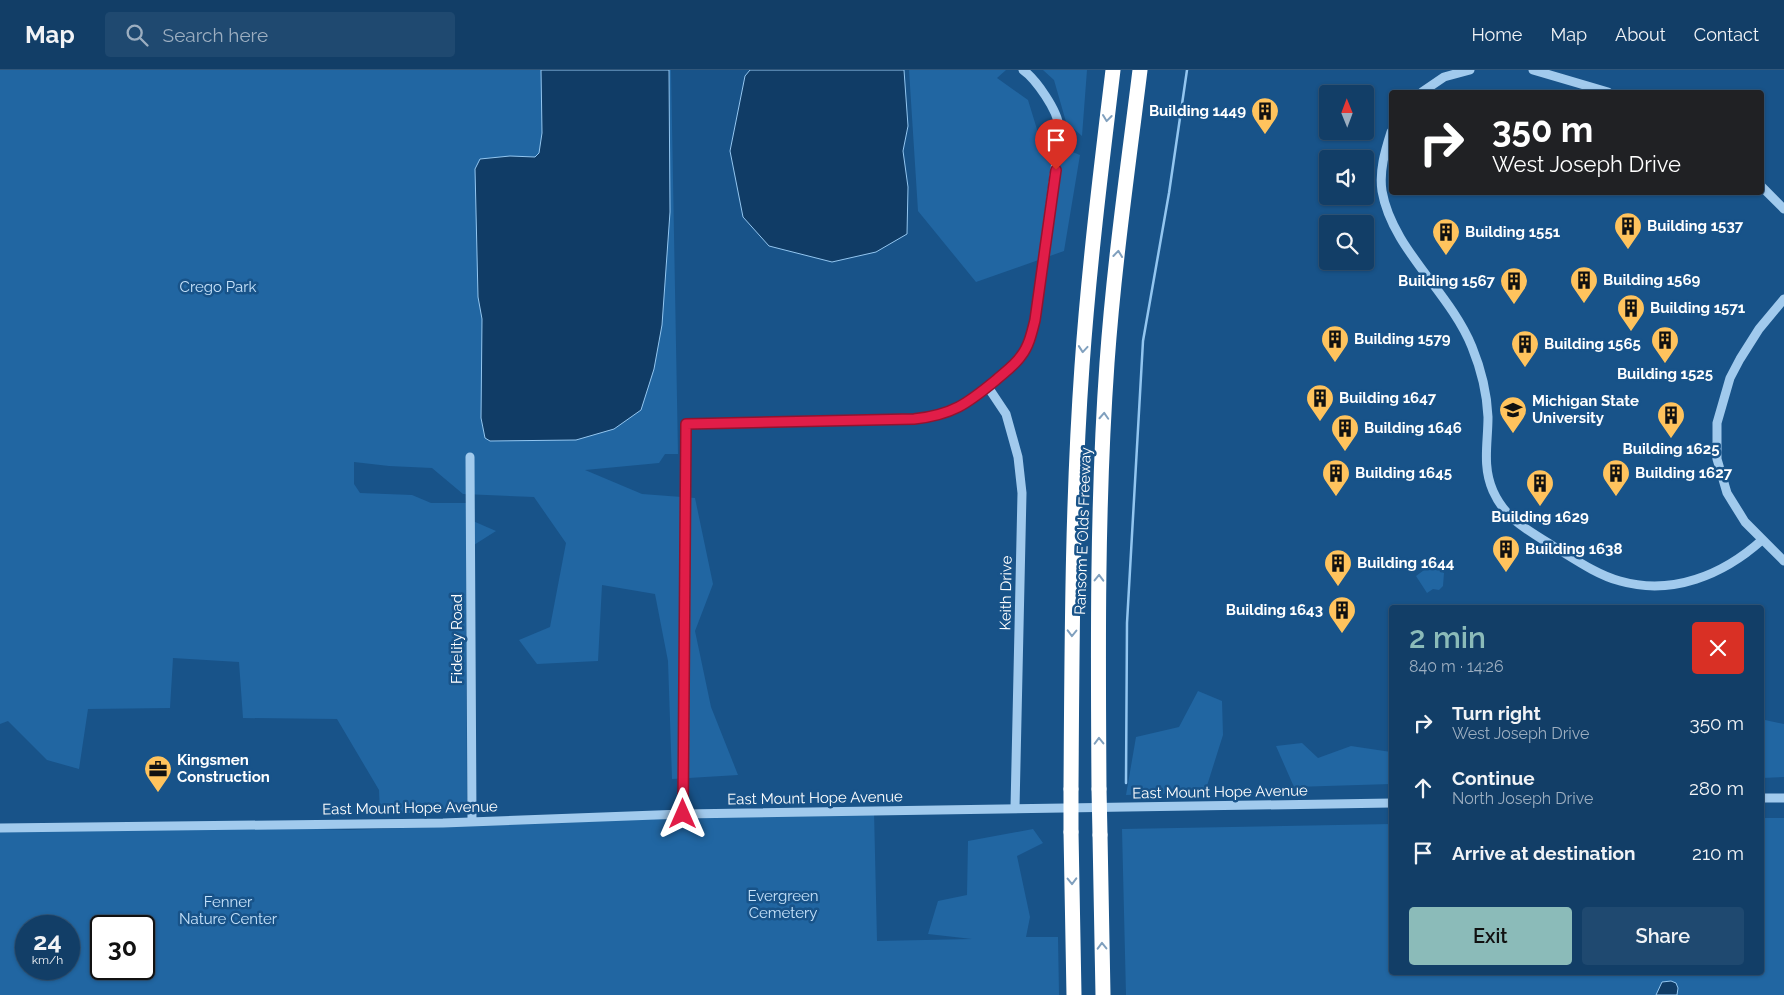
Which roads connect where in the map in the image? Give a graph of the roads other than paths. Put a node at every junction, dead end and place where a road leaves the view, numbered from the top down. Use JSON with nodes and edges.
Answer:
{"nodes":[{"id":1,"x":1023,"y":70,"type":"edge"},
{"id":2,"x":1113,"y":70,"type":"edge"},
{"id":3,"x":1140,"y":70,"type":"edge"},
{"id":4,"x":1144,"y":70,"type":"edge"},
{"id":5,"x":1470,"y":70,"type":"edge"},
{"id":6,"x":1533,"y":70,"type":"edge"},
{"id":7,"x":1425,"y":90,"type":"edge"},
{"id":8,"x":1601,"y":90,"type":"edge"},
{"id":9,"x":1135,"y":108,"type":"junction"},
{"id":10,"x":1389,"y":138,"type":"edge"},
{"id":11,"x":1764,"y":189,"type":"edge"},
{"id":12,"x":1784,"y":208,"type":"edge"},
{"id":13,"x":1784,"y":299,"type":"edge"},
{"id":14,"x":988,"y":387,"type":"junction"},
{"id":15,"x":470,"y":457,"type":"dead end"},
{"id":16,"x":1762,"y":540,"type":"junction"},
{"id":17,"x":1784,"y":561,"type":"edge"},
{"id":18,"x":1764,"y":798,"type":"edge"},
{"id":19,"x":1784,"y":798,"type":"edge"},
{"id":20,"x":1389,"y":803,"type":"edge"},
{"id":21,"x":1015,"y":808,"type":"junction"},
{"id":22,"x":683,"y":814,"type":"junction"},
{"id":23,"x":472,"y":822,"type":"junction"},
{"id":24,"x":0,"y":828,"type":"edge"},
{"id":25,"x":1074,"y":995,"type":"edge"},
{"id":26,"x":1102,"y":995,"type":"edge"}],
"edges":[{"from":1,"to":14,"type":"street"},
{"from":2,"to":25,"type":"highway","name":"Ransom E Olds Freeway","one_way":true,"bridge":true},
{"from":3,"to":9,"type":"highway","name":"Ransom E Olds Freeway"},
{"from":4,"to":9,"type":"highway"},
{"from":5,"to":7,"type":"street"},
{"from":6,"to":8,"type":"street"},
{"from":26,"to":9,"type":"highway","name":"Ransom E Olds Freeway","one_way":true,"bridge":true},
{"from":10,"to":16,"type":"street"},
{"from":11,"to":12,"type":"street"},
{"from":13,"to":16,"type":"street"},
{"from":14,"to":21,"type":"street","name":"Keith Drive"},
{"from":14,"to":22,"type":"street"},
{"from":15,"to":23,"type":"street","name":"Fidelity Road"},
{"from":16,"to":17,"type":"street"},
{"from":18,"to":19,"type":"street"},
{"from":20,"to":21,"type":"street","name":"East Mount Hope Avenue"},
{"from":21,"to":22,"type":"street","name":"East Mount Hope Avenue"},
{"from":22,"to":23,"type":"street","name":"East Mount Hope Avenue"},
{"from":23,"to":24,"type":"street","name":"East Mount Hope Avenue"}]}
